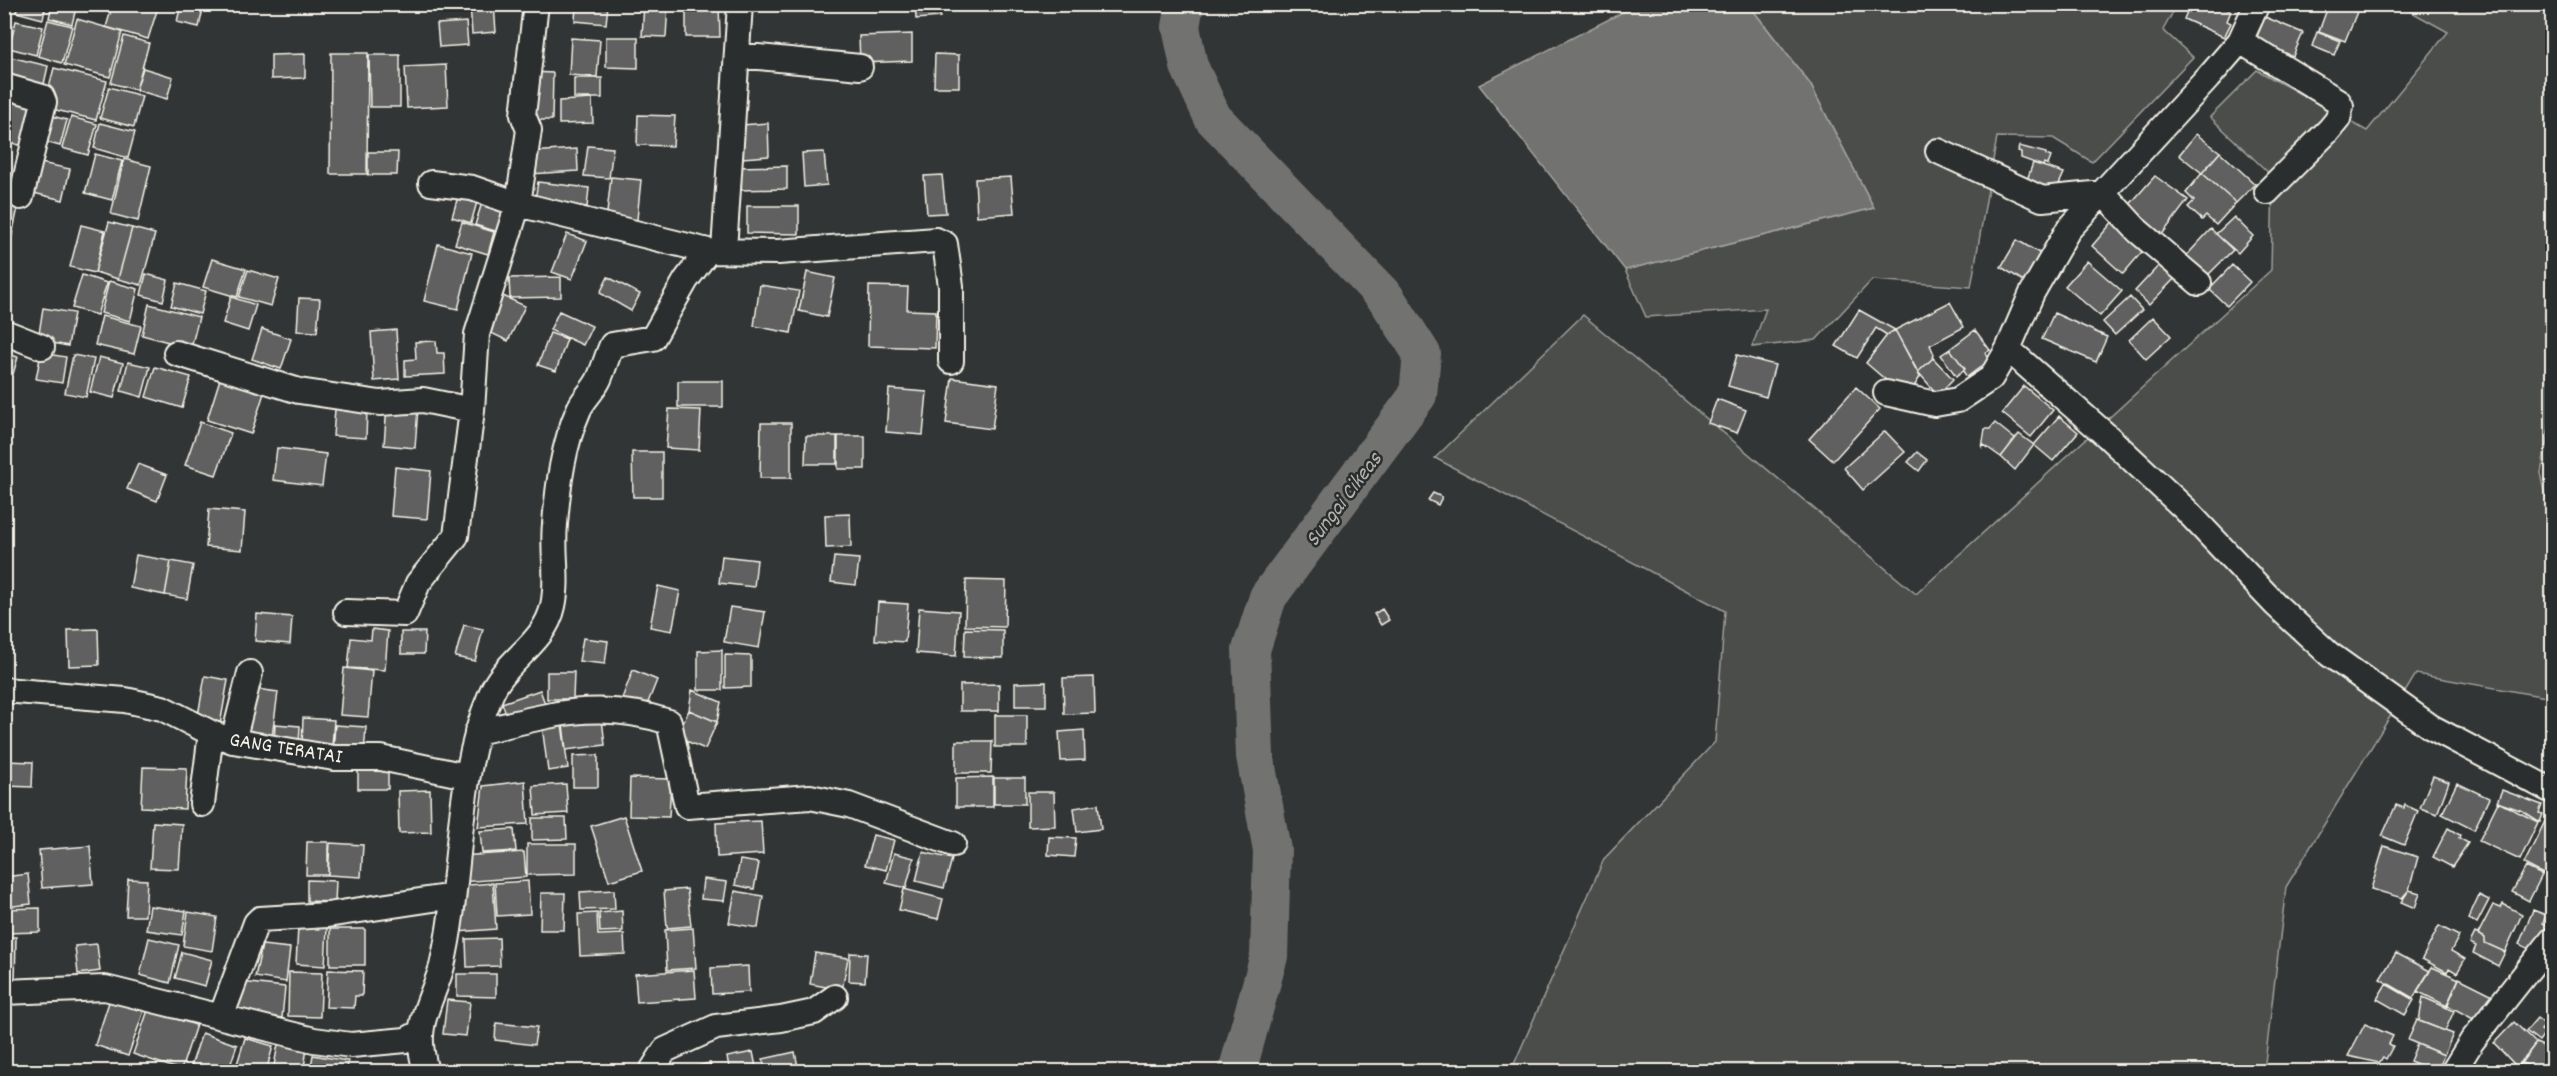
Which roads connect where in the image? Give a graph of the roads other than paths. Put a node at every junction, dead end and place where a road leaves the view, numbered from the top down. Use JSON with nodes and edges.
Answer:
{"nodes":[{"id":1,"x":536,"y":4,"type":"edge"},
{"id":2,"x":740,"y":4,"type":"edge"},
{"id":3,"x":2257,"y":4,"type":"edge"},
{"id":4,"x":2240,"y":40,"type":"junction"},
{"id":5,"x":738,"y":55,"type":"junction"},
{"id":6,"x":860,"y":67,"type":"dead end"},
{"id":7,"x":4,"y":86,"type":"edge"},
{"id":8,"x":1938,"y":151,"type":"dead end"},
{"id":9,"x":430,"y":183,"type":"dead end"},
{"id":10,"x":2266,"y":192,"type":"dead end"},
{"id":11,"x":2103,"y":193,"type":"junction"},
{"id":12,"x":21,"y":197,"type":"dead end"},
{"id":13,"x":518,"y":204,"type":"junction"},
{"id":14,"x":716,"y":250,"type":"junction"},
{"id":15,"x":2199,"y":283,"type":"dead end"},
{"id":16,"x":4,"y":332,"type":"edge"},
{"id":17,"x":42,"y":347,"type":"dead end"},
{"id":18,"x":2008,"y":349,"type":"junction"},
{"id":19,"x":176,"y":353,"type":"dead end"},
{"id":20,"x":951,"y":361,"type":"dead end"},
{"id":21,"x":1886,"y":393,"type":"dead end"},
{"id":22,"x":472,"y":410,"type":"junction"},
{"id":23,"x":346,"y":612,"type":"dead end"},
{"id":24,"x":249,"y":673,"type":"dead end"},
{"id":25,"x":4,"y":690,"type":"edge"},
{"id":26,"x":477,"y":732,"type":"junction"},
{"id":27,"x":222,"y":737,"type":"junction"},
{"id":28,"x":466,"y":776,"type":"junction"},
{"id":29,"x":2553,"y":791,"type":"edge"},
{"id":30,"x":202,"y":804,"type":"dead end"},
{"id":31,"x":953,"y":844,"type":"dead end"},
{"id":32,"x":453,"y":896,"type":"junction"},
{"id":33,"x":2553,"y":940,"type":"edge"},
{"id":34,"x":4,"y":992,"type":"edge"},
{"id":35,"x":835,"y":997,"type":"dead end"},
{"id":36,"x":221,"y":1017,"type":"junction"},
{"id":37,"x":421,"y":1032,"type":"junction"},
{"id":38,"x":426,"y":1071,"type":"edge"},
{"id":39,"x":651,"y":1071,"type":"edge"},
{"id":40,"x":2453,"y":1071,"type":"edge"}],
"edges":[{"from":1,"to":13,"type":"street"},
{"from":2,"to":5,"type":"street"},
{"from":3,"to":4,"type":"street"},
{"from":4,"to":10,"type":"street"},
{"from":4,"to":11,"type":"street"},
{"from":5,"to":6,"type":"street"},
{"from":5,"to":14,"type":"street"},
{"from":7,"to":12,"type":"street"},
{"from":8,"to":11,"type":"street"},
{"from":9,"to":13,"type":"street"},
{"from":11,"to":15,"type":"street"},
{"from":11,"to":18,"type":"street"},
{"from":13,"to":14,"type":"street"},
{"from":13,"to":22,"type":"street"},
{"from":14,"to":20,"type":"street"},
{"from":14,"to":26,"type":"street"},
{"from":16,"to":17,"type":"street"},
{"from":18,"to":21,"type":"street"},
{"from":18,"to":29,"type":"street"},
{"from":19,"to":22,"type":"street"},
{"from":22,"to":23,"type":"street"},
{"from":24,"to":27,"type":"street"},
{"from":25,"to":27,"type":"street","name":"GANG TERATAI"},
{"from":26,"to":28,"type":"street"},
{"from":26,"to":31,"type":"street"},
{"from":27,"to":28,"type":"street","name":"GANG TERATAI"},
{"from":27,"to":30,"type":"street"},
{"from":28,"to":32,"type":"street"},
{"from":32,"to":36,"type":"street"},
{"from":32,"to":37,"type":"street"},
{"from":33,"to":40,"type":"street"},
{"from":34,"to":36,"type":"street"},
{"from":35,"to":39,"type":"street"},
{"from":36,"to":37,"type":"street"},
{"from":37,"to":38,"type":"street"}]}
